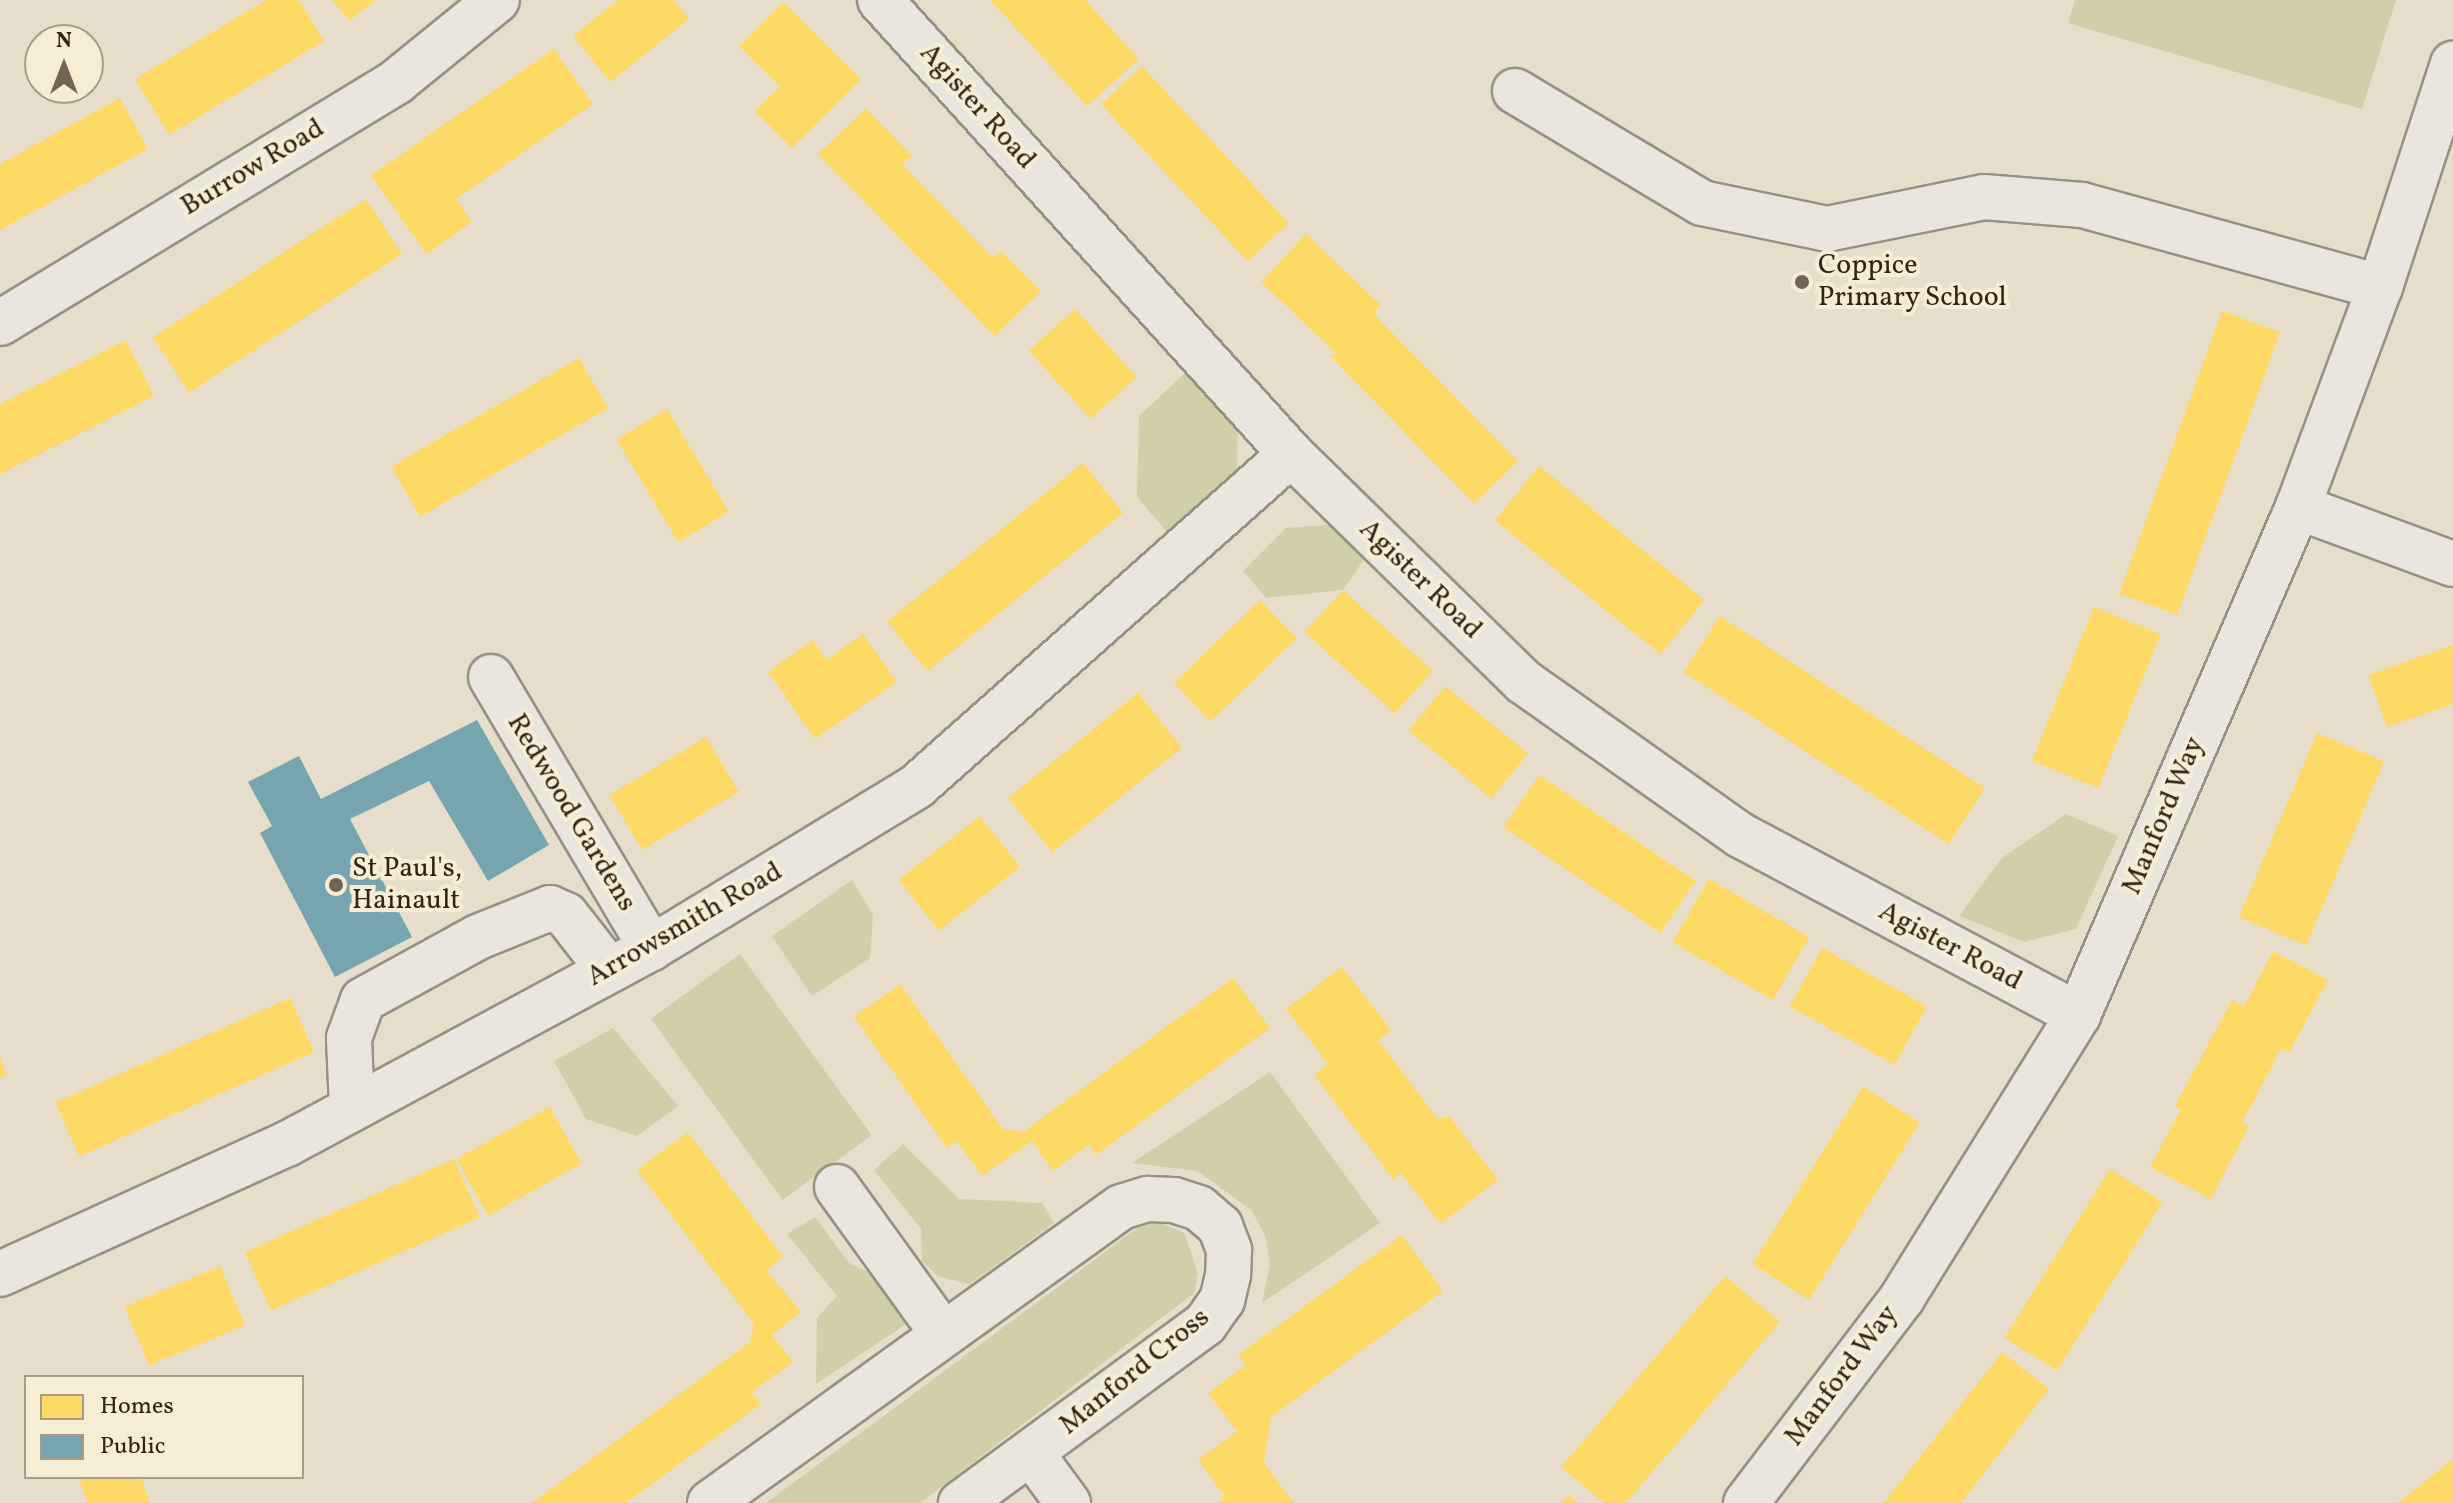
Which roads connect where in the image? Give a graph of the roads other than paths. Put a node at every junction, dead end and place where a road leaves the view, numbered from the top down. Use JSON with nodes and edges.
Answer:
{"nodes":[{"id":1,"x":497,"y":0,"type":"edge"},
{"id":2,"x":880,"y":0,"type":"edge"},
{"id":3,"x":2453,"y":64,"type":"edge"},
{"id":4,"x":1515,"y":91,"type":"dead end"},
{"id":5,"x":2380,"y":287,"type":"junction"},
{"id":6,"x":0,"y":323,"type":"edge"},
{"id":7,"x":1291,"y":454,"type":"junction"},
{"id":8,"x":2298,"y":507,"type":"junction"},
{"id":9,"x":2453,"y":564,"type":"edge"},
{"id":10,"x":491,"y":677,"type":"dead end"},
{"id":11,"x":651,"y":948,"type":"junction"},
{"id":12,"x":609,"y":970,"type":"junction"},
{"id":13,"x":2078,"y":1015,"type":"junction"},
{"id":14,"x":352,"y":1108,"type":"junction"},
{"id":15,"x":837,"y":1187,"type":"dead end"},
{"id":16,"x":0,"y":1274,"type":"edge"},
{"id":17,"x":943,"y":1334,"type":"junction"},
{"id":18,"x":1032,"y":1454,"type":"junction"},
{"id":19,"x":710,"y":1503,"type":"edge"},
{"id":20,"x":961,"y":1503,"type":"edge"},
{"id":21,"x":1068,"y":1503,"type":"edge"},
{"id":22,"x":1746,"y":1503,"type":"edge"}],
"edges":[{"from":1,"to":6,"type":"street","name":"Burrow Road"},
{"from":2,"to":7,"type":"street","name":"Agister Road"},
{"from":3,"to":5,"type":"street","name":"Manford Way"},
{"from":4,"to":5,"type":"street"},
{"from":5,"to":8,"type":"street","name":"Manford Way"},
{"from":7,"to":11,"type":"street","name":"Arrowsmith Road"},
{"from":7,"to":13,"type":"street","name":"Agister Road"},
{"from":8,"to":9,"type":"street"},
{"from":8,"to":13,"type":"street","name":"Manford Way"},
{"from":10,"to":11,"type":"street","name":"Redwood Gardens"},
{"from":11,"to":12,"type":"street","name":"Arrowsmith Road"},
{"from":12,"to":14,"type":"street","name":"Arrowsmith Road"},
{"from":12,"to":14,"type":"street"},
{"from":13,"to":22,"type":"street","name":"Manford Way"},
{"from":14,"to":16,"type":"street","name":"Arrowsmith Road"},
{"from":15,"to":17,"type":"street"},
{"from":17,"to":18,"type":"street","name":"Manford Cross"},
{"from":17,"to":19,"type":"street","name":"Manford Cross"},
{"from":18,"to":20,"type":"street","name":"Manford Cross"},
{"from":18,"to":21,"type":"street","name":"Manford Cross"}]}
